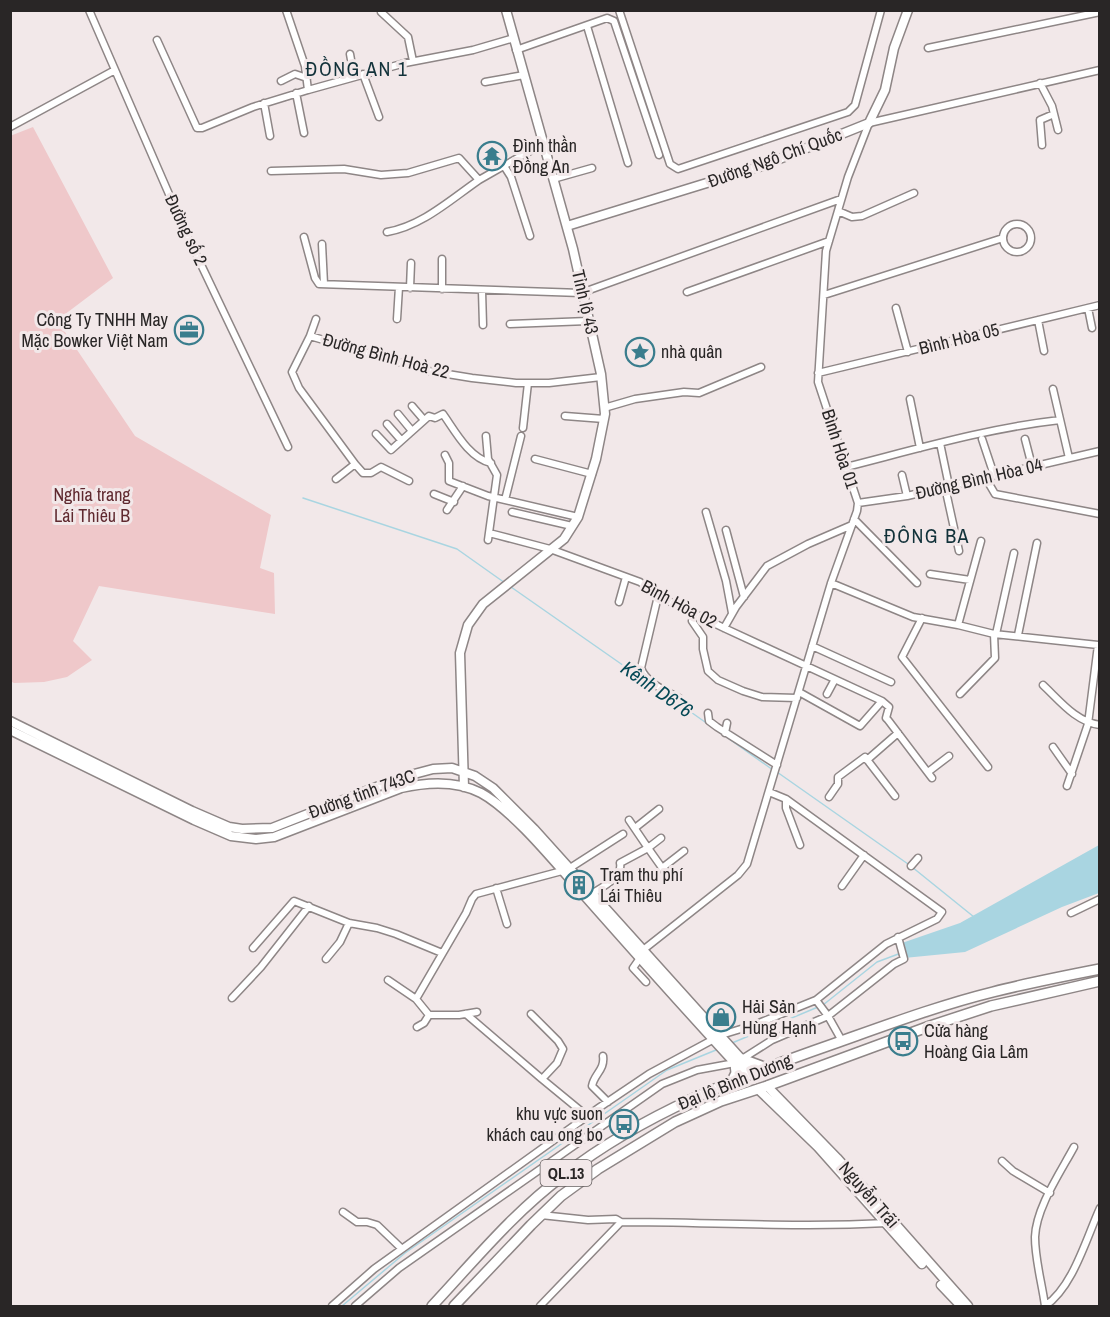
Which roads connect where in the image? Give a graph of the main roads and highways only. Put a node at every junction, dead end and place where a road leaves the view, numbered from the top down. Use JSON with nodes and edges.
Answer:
{"nodes":[{"id":1,"x":506,"y":10,"type":"edge"},
{"id":2,"x":908,"y":10,"type":"edge"},
{"id":3,"x":567,"y":226,"type":"junction"},
{"id":4,"x":10,"y":721,"type":"edge"},
{"id":5,"x":17,"y":730,"type":"edge"},
{"id":6,"x":465,"y":771,"type":"junction"},
{"id":7,"x":464,"y":787,"type":"junction"},
{"id":8,"x":566,"y":869,"type":"junction"},
{"id":9,"x":640,"y":954,"type":"junction"},
{"id":10,"x":1100,"y":969,"type":"edge"},
{"id":11,"x":1100,"y":981,"type":"edge"},
{"id":12,"x":738,"y":1061,"type":"junction"},
{"id":13,"x":766,"y":1067,"type":"junction"},
{"id":14,"x":749,"y":1073,"type":"junction"},
{"id":15,"x":732,"y":1080,"type":"junction"},
{"id":16,"x":763,"y":1088,"type":"junction"},
{"id":17,"x":432,"y":1306,"type":"edge"},
{"id":18,"x":454,"y":1306,"type":"edge"},
{"id":19,"x":964,"y":1306,"type":"edge"}],
"edges":[{"from":1,"to":3,"type":"main road","name":"Tỉnh lộ 43"},
{"from":2,"to":3,"type":"main road","name":"Đường Ngô Chí Quốc"},
{"from":3,"to":6,"type":"main road","name":"Tỉnh lộ 43"},
{"from":4,"to":5,"type":"main road","name":"Đường tỉnh 743C"},
{"from":5,"to":6,"type":"main road","name":"Đường tỉnh 743C"},
{"from":5,"to":7,"type":"main road","name":"Đường tỉnh 743C"},
{"from":6,"to":7,"type":"main road"},
{"from":6,"to":8,"type":"main road","name":"Đường tỉnh 743C"},
{"from":7,"to":8,"type":"main road","name":"Đường tỉnh 743C"},
{"from":8,"to":9,"type":"main road","name":"Đường tỉnh 743C"},
{"from":8,"to":9,"type":"main road","name":"Đường tỉnh 743C"},
{"from":9,"to":12,"type":"main road","name":"Đường tỉnh 743C"},
{"from":10,"to":13,"type":"highway","name":"Đại lộ Bình Dương","number":"QL.13"},
{"from":11,"to":16,"type":"highway","name":"Đại lộ Bình Dương","number":"QL.13"},
{"from":12,"to":13,"type":"highway"},
{"from":12,"to":14,"type":"main road","name":"Đường tỉnh 743C"},
{"from":12,"to":15,"type":"highway"},
{"from":13,"to":14,"type":"highway","name":"Đại lộ Bình Dương","number":"QL.13"},
{"from":14,"to":15,"type":"highway","name":"Đại lộ Bình Dương","number":"QL.13"},
{"from":14,"to":16,"type":"highway"},
{"from":15,"to":17,"type":"highway","name":"Đại lộ Bình Dương","number":"QL.13"},
{"from":16,"to":18,"type":"highway","name":"Đại lộ Bình Dương","number":"QL.13"},
{"from":16,"to":19,"type":"main road","name":"Nguyễn Trãi"}]}
